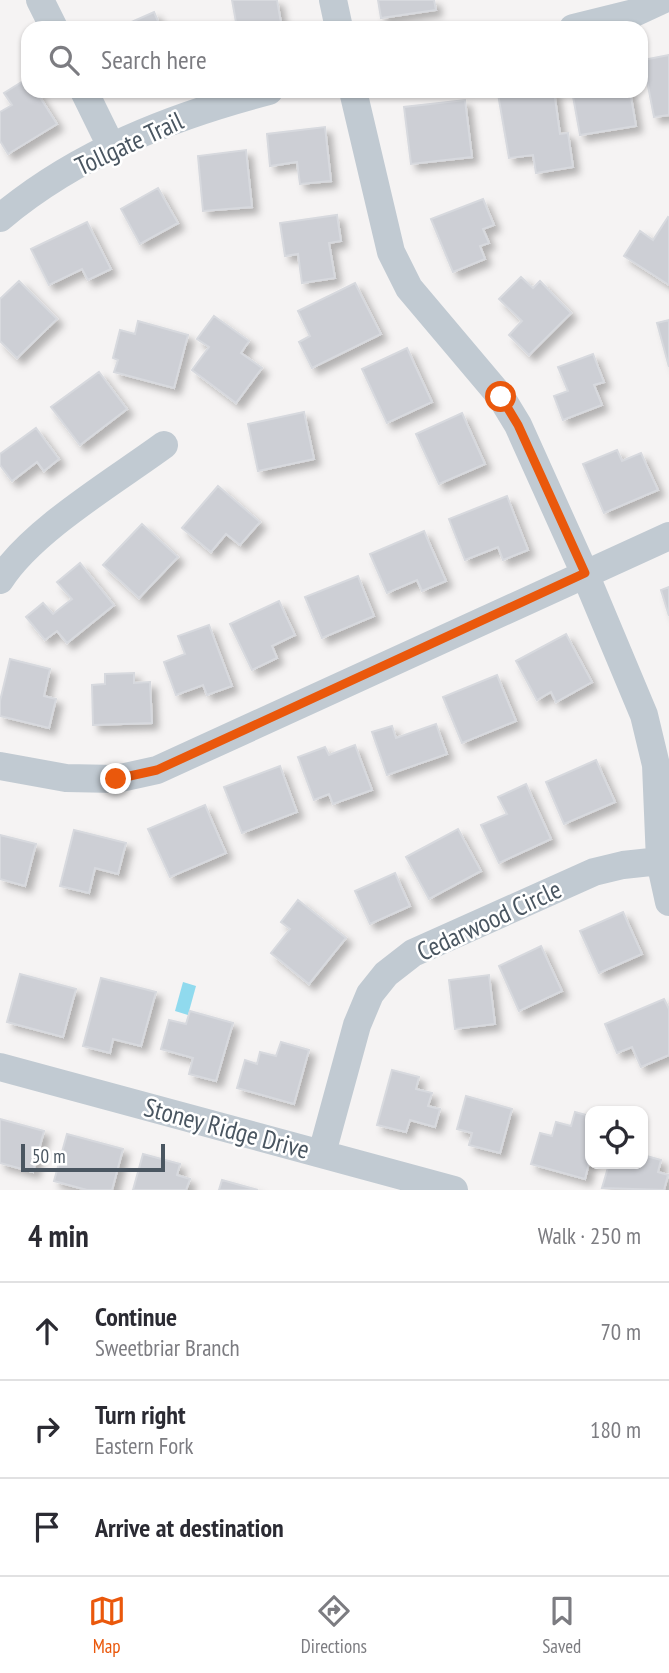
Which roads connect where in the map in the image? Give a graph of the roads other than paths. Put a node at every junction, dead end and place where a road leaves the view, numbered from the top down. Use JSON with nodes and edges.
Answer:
{"nodes":[{"id":1,"x":40,"y":0,"type":"edge"},
{"id":2,"x":333,"y":0,"type":"edge"},
{"id":3,"x":662,"y":0,"type":"edge"},
{"id":4,"x":50,"y":21,"type":"edge"},
{"id":5,"x":338,"y":21,"type":"edge"},
{"id":6,"x":601,"y":21,"type":"edge"},
{"id":7,"x":87,"y":98,"type":"edge"},
{"id":8,"x":246,"y":98,"type":"edge"},
{"id":9,"x":355,"y":98,"type":"edge"},
{"id":10,"x":111,"y":146,"type":"junction"},
{"id":11,"x":0,"y":218,"type":"edge"},
{"id":12,"x":164,"y":445,"type":"dead end"},
{"id":13,"x":669,"y":536,"type":"edge"},
{"id":14,"x":585,"y":573,"type":"junction"},
{"id":15,"x":0,"y":580,"type":"edge"},
{"id":16,"x":0,"y":766,"type":"edge"},
{"id":17,"x":660,"y":860,"type":"junction"},
{"id":18,"x":669,"y":902,"type":"edge"},
{"id":19,"x":0,"y":1067,"type":"edge"},
{"id":20,"x":323,"y":1153,"type":"junction"},
{"id":21,"x":454,"y":1190,"type":"edge"}],
"edges":[{"from":1,"to":4,"type":"street"},
{"from":2,"to":5,"type":"street"},
{"from":3,"to":6,"type":"street"},
{"from":7,"to":10,"type":"street"},
{"from":8,"to":10,"type":"street","name":"Tollgate Trail"},
{"from":9,"to":14,"type":"street"},
{"from":10,"to":11,"type":"street","name":"Tollgate Trail"},
{"from":12,"to":15,"type":"street"},
{"from":13,"to":14,"type":"street"},
{"from":14,"to":16,"type":"street"},
{"from":14,"to":17,"type":"street"},
{"from":17,"to":18,"type":"street"},
{"from":17,"to":20,"type":"street","name":"Cedarwood Circle"},
{"from":19,"to":20,"type":"street","name":"Stoney Ridge Drive"},
{"from":20,"to":21,"type":"street","name":"Stoney Ridge Drive"}]}
